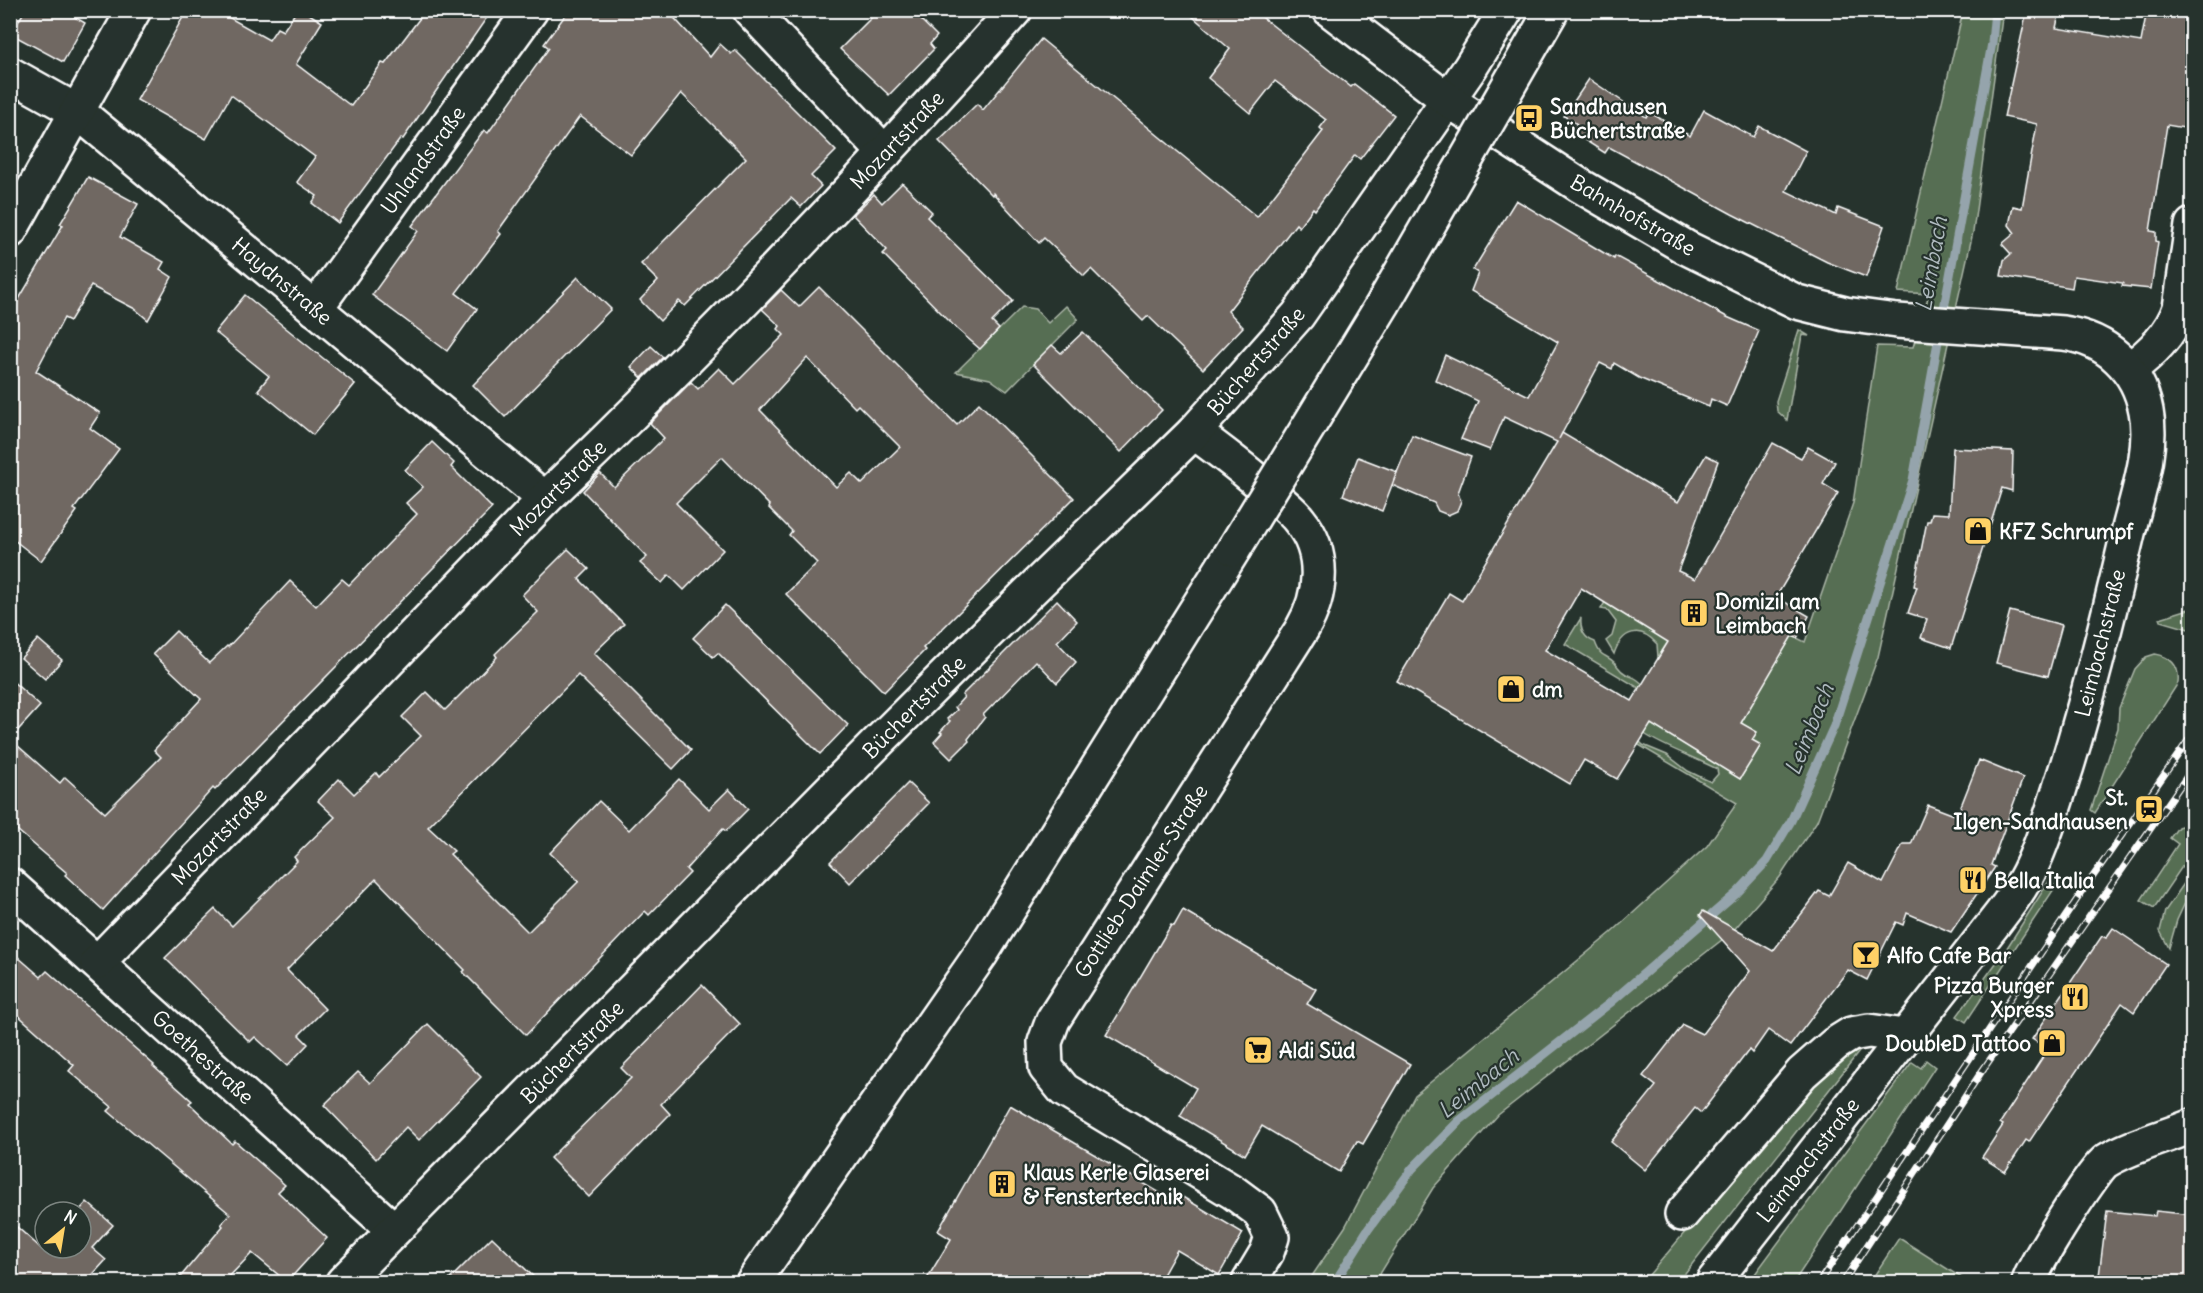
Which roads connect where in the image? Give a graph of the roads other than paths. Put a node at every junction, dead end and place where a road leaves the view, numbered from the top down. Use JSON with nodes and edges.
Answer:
{"nodes":[{"id":1,"x":134,"y":10,"type":"edge"},
{"id":2,"x":531,"y":10,"type":"edge"},
{"id":3,"x":750,"y":10,"type":"edge"},
{"id":4,"x":1015,"y":10,"type":"edge"},
{"id":5,"x":1330,"y":10,"type":"edge"},
{"id":6,"x":1506,"y":10,"type":"edge"},
{"id":7,"x":1552,"y":10,"type":"edge"},
{"id":8,"x":10,"y":74,"type":"edge"},
{"id":9,"x":1448,"y":100,"type":"junction"},
{"id":10,"x":78,"y":112,"type":"junction"},
{"id":11,"x":885,"y":153,"type":"junction"},
{"id":12,"x":2193,"y":225,"type":"edge"},
{"id":13,"x":10,"y":231,"type":"edge"},
{"id":14,"x":315,"y":309,"type":"junction"},
{"id":15,"x":1976,"y":327,"type":"joint"},
{"id":16,"x":2129,"y":370,"type":"junction"},
{"id":17,"x":1194,"y":432,"type":"junction"},
{"id":18,"x":545,"y":499,"type":"junction"},
{"id":19,"x":10,"y":885,"type":"edge"},
{"id":20,"x":98,"y":962,"type":"junction"},
{"id":21,"x":1904,"y":1036,"type":"junction"},
{"id":22,"x":2193,"y":1126,"type":"edge"},
{"id":23,"x":1682,"y":1214,"type":"dead end"},
{"id":24,"x":394,"y":1230,"type":"junction"},
{"id":25,"x":343,"y":1282,"type":"edge"},
{"id":26,"x":753,"y":1282,"type":"edge"},
{"id":27,"x":1249,"y":1282,"type":"edge"},
{"id":28,"x":1713,"y":1282,"type":"edge"},
{"id":29,"x":2029,"y":1282,"type":"edge"}],
"edges":[{"from":1,"to":10,"type":"street"},
{"from":2,"to":14,"type":"street","name":"Uhlandstraße"},
{"from":3,"to":11,"type":"street"},
{"from":4,"to":11,"type":"street","name":"Mozartstraße"},
{"from":5,"to":9,"type":"street","name":"Bahnhofstraße"},
{"from":6,"to":9,"type":"street","name":"Büchertstraße"},
{"from":7,"to":26,"type":"street","bridge":true},
{"from":8,"to":10,"type":"street","name":"Haydnstraße"},
{"from":9,"to":15,"type":"street","name":"Bahnhofstraße"},
{"from":9,"to":17,"type":"street","name":"Büchertstraße"},
{"from":10,"to":13,"type":"street"},
{"from":10,"to":14,"type":"street","name":"Haydnstraße"},
{"from":11,"to":18,"type":"street","name":"Mozartstraße"},
{"from":12,"to":16,"type":"street"},
{"from":14,"to":18,"type":"street","name":"Haydnstraße"},
{"from":15,"to":16,"type":"street","name":"Leimbachstraße"},
{"from":16,"to":21,"type":"street","name":"Leimbachstraße"},
{"from":17,"to":24,"type":"street","name":"Büchertstraße"},
{"from":17,"to":27,"type":"street","name":"Gottlieb-Daimler-Straße"},
{"from":18,"to":20,"type":"street","name":"Mozartstraße"},
{"from":19,"to":20,"type":"street","name":"Goethestraße"},
{"from":20,"to":24,"type":"street","name":"Goethestraße"},
{"from":21,"to":23,"type":"street"},
{"from":21,"to":28,"type":"street","name":"Leimbachstraße"},
{"from":22,"to":29,"type":"street"},
{"from":24,"to":25,"type":"street","name":"Büchertstraße"}]}
